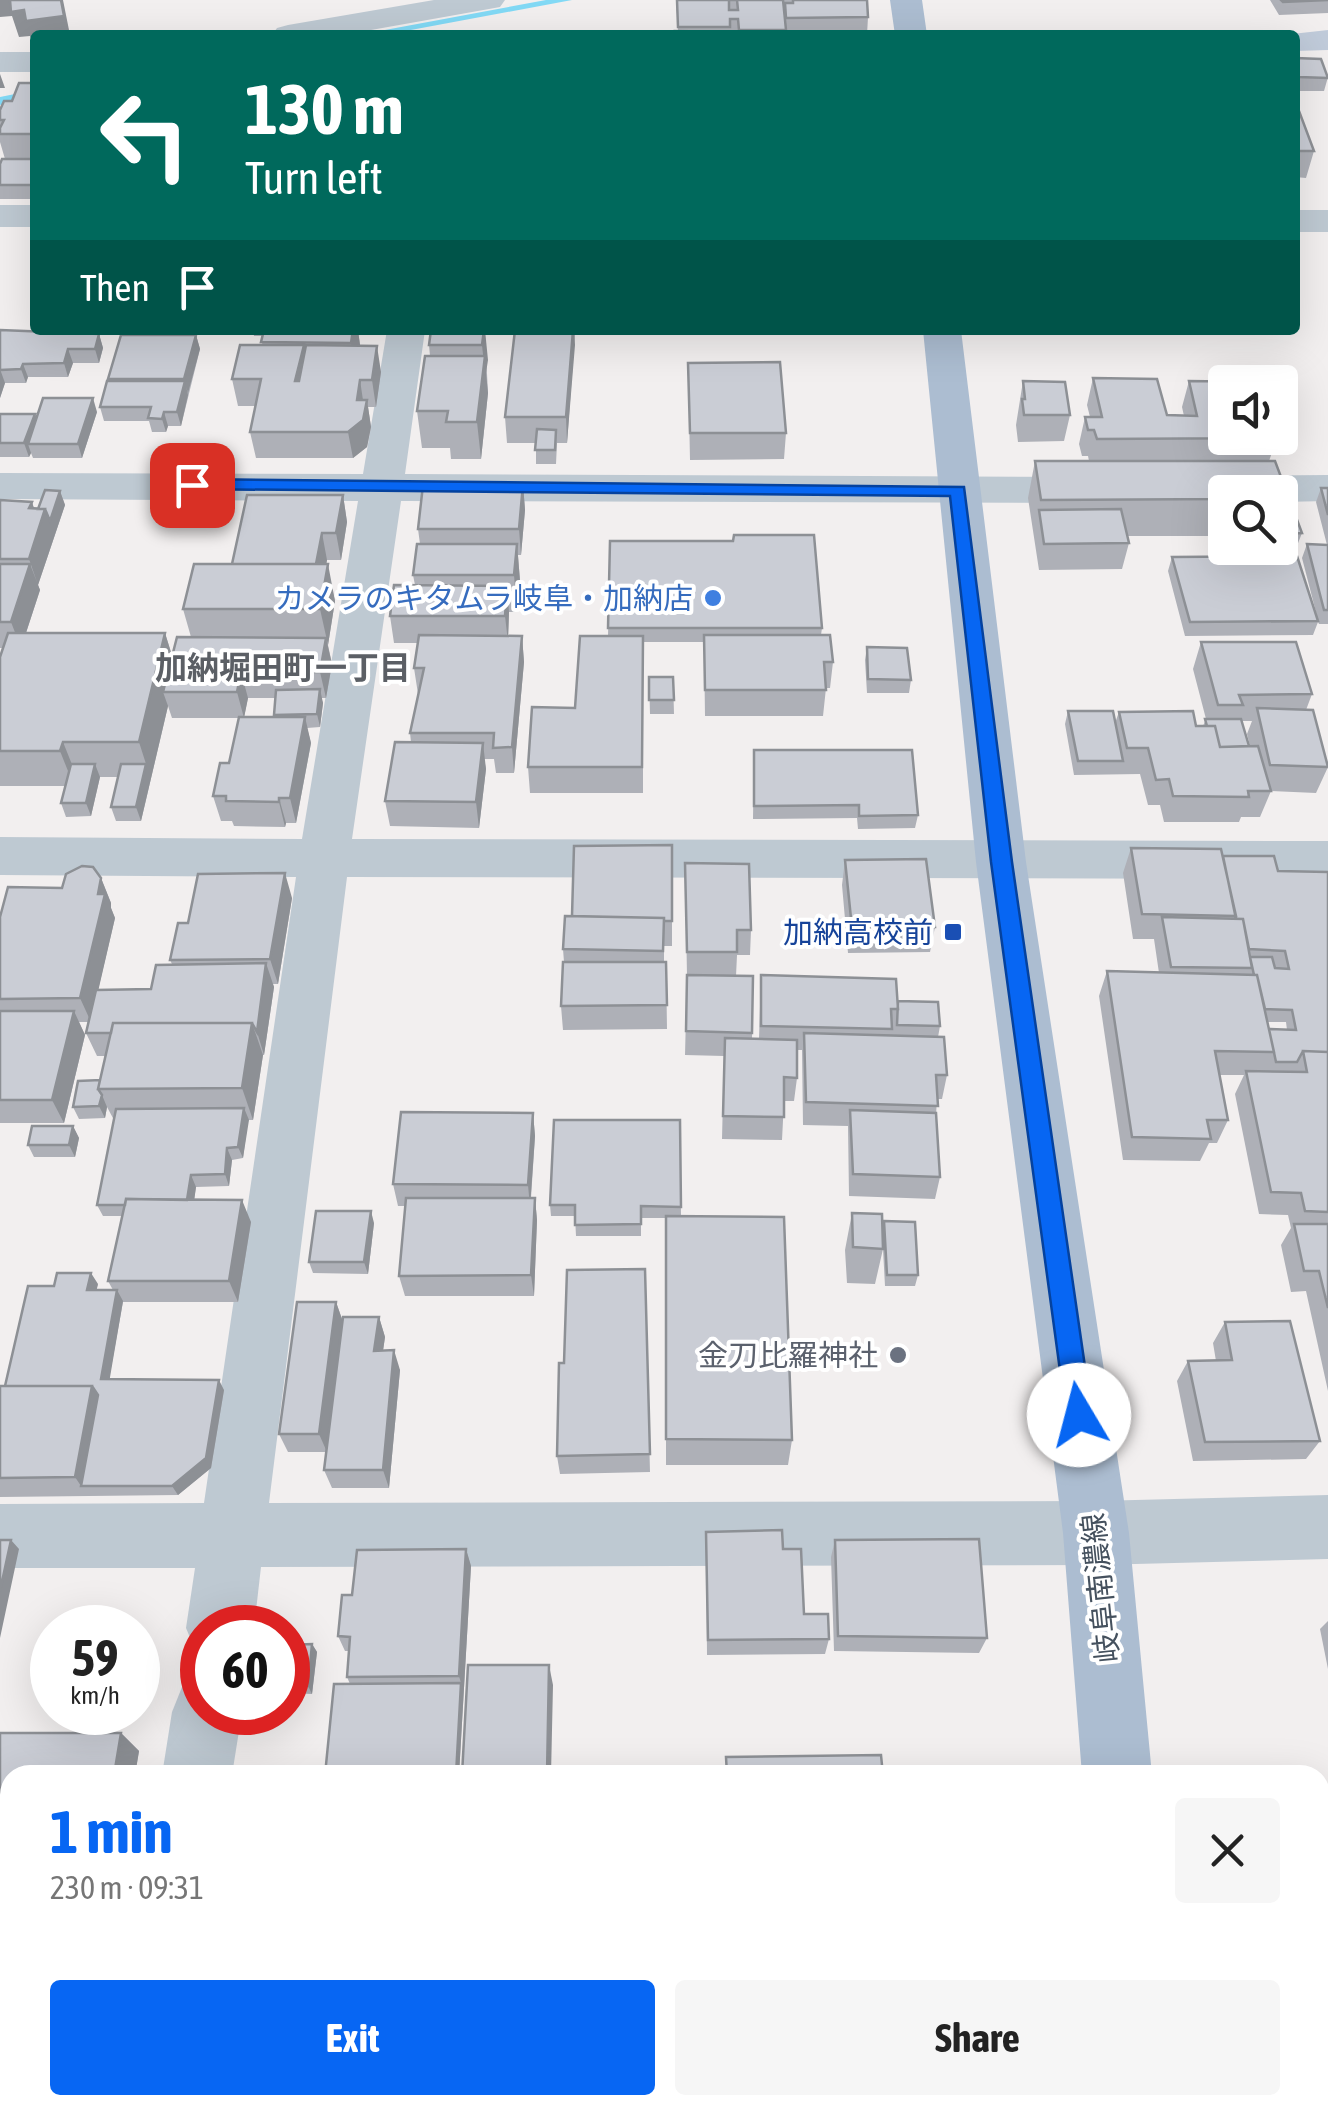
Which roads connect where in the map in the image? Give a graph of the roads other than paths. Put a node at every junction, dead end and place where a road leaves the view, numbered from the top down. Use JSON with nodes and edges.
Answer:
{"nodes":[{"id":1,"x":489,"y":0,"type":"edge"},
{"id":2,"x":906,"y":0,"type":"edge"},
{"id":3,"x":453,"y":22,"type":"edge"},
{"id":4,"x":351,"y":30,"type":"edge"},
{"id":5,"x":910,"y":30,"type":"edge"},
{"id":6,"x":1328,"y":40,"type":"edge"},
{"id":7,"x":1300,"y":41,"type":"edge"},
{"id":8,"x":0,"y":62,"type":"edge"},
{"id":9,"x":30,"y":62,"type":"edge"},
{"id":10,"x":0,"y":216,"type":"edge"},
{"id":11,"x":30,"y":216,"type":"edge"},
{"id":12,"x":1300,"y":221,"type":"edge"},
{"id":13,"x":1328,"y":221,"type":"edge"},
{"id":14,"x":405,"y":335,"type":"edge"},
{"id":15,"x":942,"y":335,"type":"edge"},
{"id":16,"x":384,"y":484,"type":"junction"},
{"id":17,"x":0,"y":486,"type":"edge"},
{"id":18,"x":1328,"y":488,"type":"edge"},
{"id":19,"x":958,"y":491,"type":"junction"},
{"id":20,"x":0,"y":856,"type":"edge"},
{"id":21,"x":324,"y":858,"type":"junction"},
{"id":22,"x":1328,"y":860,"type":"edge"},
{"id":23,"x":1001,"y":862,"type":"junction"},
{"id":24,"x":1328,"y":1526,"type":"edge"},
{"id":25,"x":234,"y":1534,"type":"junction"},
{"id":26,"x":1096,"y":1534,"type":"junction"},
{"id":27,"x":0,"y":1536,"type":"edge"},
{"id":28,"x":223,"y":1605,"type":"edge"},
{"id":29,"x":203,"y":1735,"type":"edge"},
{"id":30,"x":199,"y":1765,"type":"edge"},
{"id":31,"x":1116,"y":1765,"type":"edge"}],
"edges":[{"from":1,"to":3,"type":"street"},
{"from":2,"to":5,"type":"main road"},
{"from":3,"to":4,"type":"street"},
{"from":6,"to":7,"type":"street"},
{"from":8,"to":9,"type":"street"},
{"from":10,"to":11,"type":"street"},
{"from":12,"to":13,"type":"street"},
{"from":14,"to":16,"type":"street"},
{"from":15,"to":19,"type":"main road","name":"岐阜南濃線"},
{"from":16,"to":17,"type":"street"},
{"from":16,"to":19,"type":"street"},
{"from":16,"to":21,"type":"street"},
{"from":18,"to":19,"type":"street"},
{"from":19,"to":23,"type":"main road","name":"岐阜南濃線"},
{"from":20,"to":21,"type":"street"},
{"from":21,"to":23,"type":"street"},
{"from":21,"to":25,"type":"street"},
{"from":22,"to":23,"type":"street"},
{"from":23,"to":26,"type":"main road","name":"岐阜南濃線"},
{"from":24,"to":26,"type":"street"},
{"from":25,"to":26,"type":"street"},
{"from":25,"to":27,"type":"street"},
{"from":25,"to":28,"type":"street"},
{"from":26,"to":31,"type":"main road","name":"岐阜南濃線"},
{"from":29,"to":30,"type":"street"}]}
